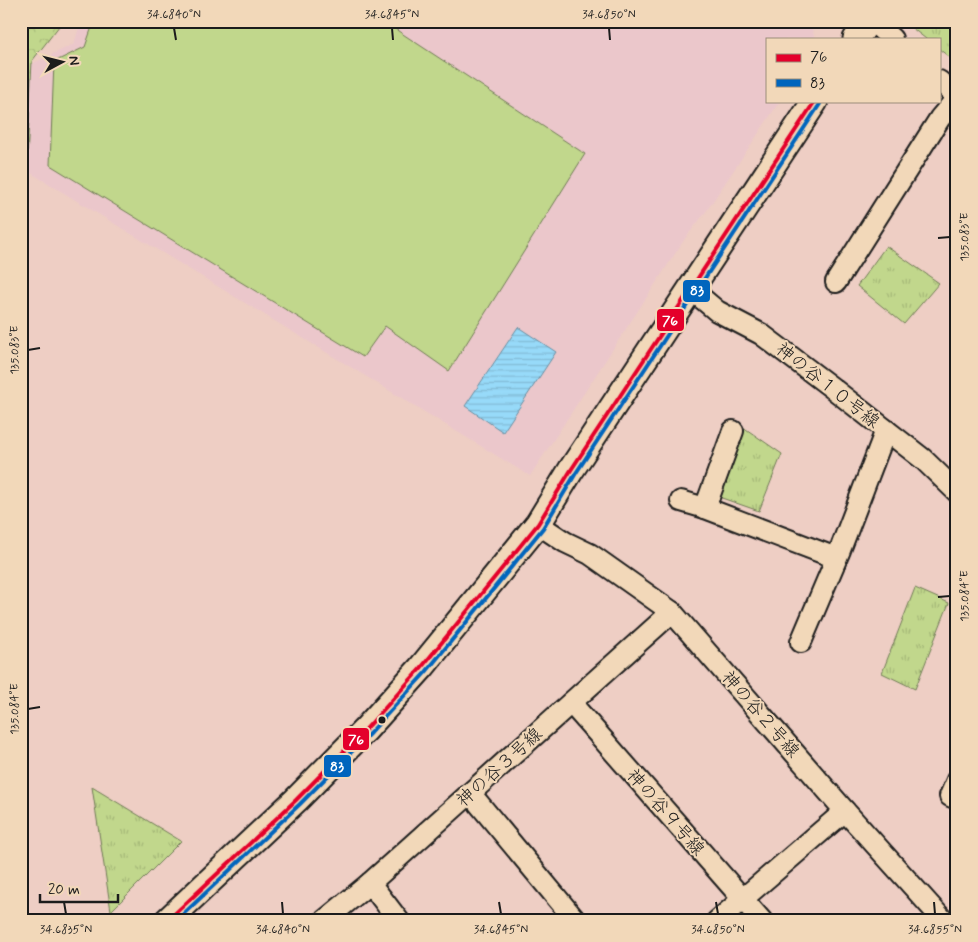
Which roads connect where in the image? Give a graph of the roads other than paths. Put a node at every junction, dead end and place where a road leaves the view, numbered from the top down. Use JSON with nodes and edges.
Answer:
{"nodes":[{"id":1,"x":868,"y":21,"type":"edge"},
{"id":2,"x":872,"y":21,"type":"edge"},
{"id":3,"x":857,"y":38,"type":"edge"},
{"id":4,"x":891,"y":38,"type":"edge"},
{"id":5,"x":940,"y":82,"type":"edge"},
{"id":6,"x":957,"y":97,"type":"edge"},
{"id":7,"x":814,"y":102,"type":"edge"},
{"id":8,"x":836,"y":282,"type":"dead end"},
{"id":9,"x":692,"y":290,"type":"junction"},
{"id":10,"x":886,"y":430,"type":"junction"},
{"id":11,"x":733,"y":431,"type":"dead end"},
{"id":12,"x":957,"y":492,"type":"edge"},
{"id":13,"x":681,"y":501,"type":"dead end"},
{"id":14,"x":705,"y":508,"type":"junction"},
{"id":15,"x":538,"y":524,"type":"junction"},
{"id":16,"x":836,"y":558,"type":"junction"},
{"id":17,"x":672,"y":612,"type":"junction"},
{"id":18,"x":801,"y":642,"type":"dead end"},
{"id":19,"x":571,"y":702,"type":"junction"},
{"id":20,"x":957,"y":780,"type":"edge"},
{"id":21,"x":470,"y":793,"type":"junction"},
{"id":22,"x":957,"y":799,"type":"edge"},
{"id":23,"x":845,"y":811,"type":"junction"},
{"id":24,"x":370,"y":883,"type":"junction"},
{"id":25,"x":742,"y":899,"type":"junction"},
{"id":26,"x":167,"y":921,"type":"edge"},
{"id":27,"x":324,"y":921,"type":"edge"},
{"id":28,"x":399,"y":921,"type":"edge"},
{"id":29,"x":576,"y":921,"type":"edge"},
{"id":30,"x":717,"y":921,"type":"edge"},
{"id":31,"x":762,"y":921,"type":"edge"},
{"id":32,"x":944,"y":921,"type":"edge"}],
"edges":[{"from":1,"to":3,"type":"street"},
{"from":2,"to":4,"type":"street"},
{"from":5,"to":6,"type":"street"},
{"from":6,"to":8,"type":"street"},
{"from":7,"to":9,"type":"street"},
{"from":9,"to":10,"type":"street","name":"神の谷１０号線"},
{"from":9,"to":15,"type":"street"},
{"from":10,"to":12,"type":"street","name":"神の谷１０号線"},
{"from":10,"to":16,"type":"street"},
{"from":11,"to":14,"type":"street"},
{"from":13,"to":14,"type":"street"},
{"from":14,"to":16,"type":"street"},
{"from":15,"to":17,"type":"street","name":"神の谷２号線"},
{"from":15,"to":26,"type":"street"},
{"from":16,"to":18,"type":"street"},
{"from":17,"to":19,"type":"street","name":"神の谷３号線"},
{"from":17,"to":23,"type":"street","name":"神の谷２号線"},
{"from":19,"to":21,"type":"street","name":"神の谷３号線"},
{"from":19,"to":25,"type":"street","name":"神の谷９号線"},
{"from":20,"to":22,"type":"street"},
{"from":21,"to":24,"type":"street","name":"神の谷３号線"},
{"from":21,"to":29,"type":"street"},
{"from":23,"to":25,"type":"street"},
{"from":23,"to":32,"type":"street"},
{"from":24,"to":27,"type":"street","name":"神の谷３号線"},
{"from":24,"to":28,"type":"street"},
{"from":25,"to":30,"type":"street"},
{"from":25,"to":31,"type":"street","name":"神の谷９号線"}]}
